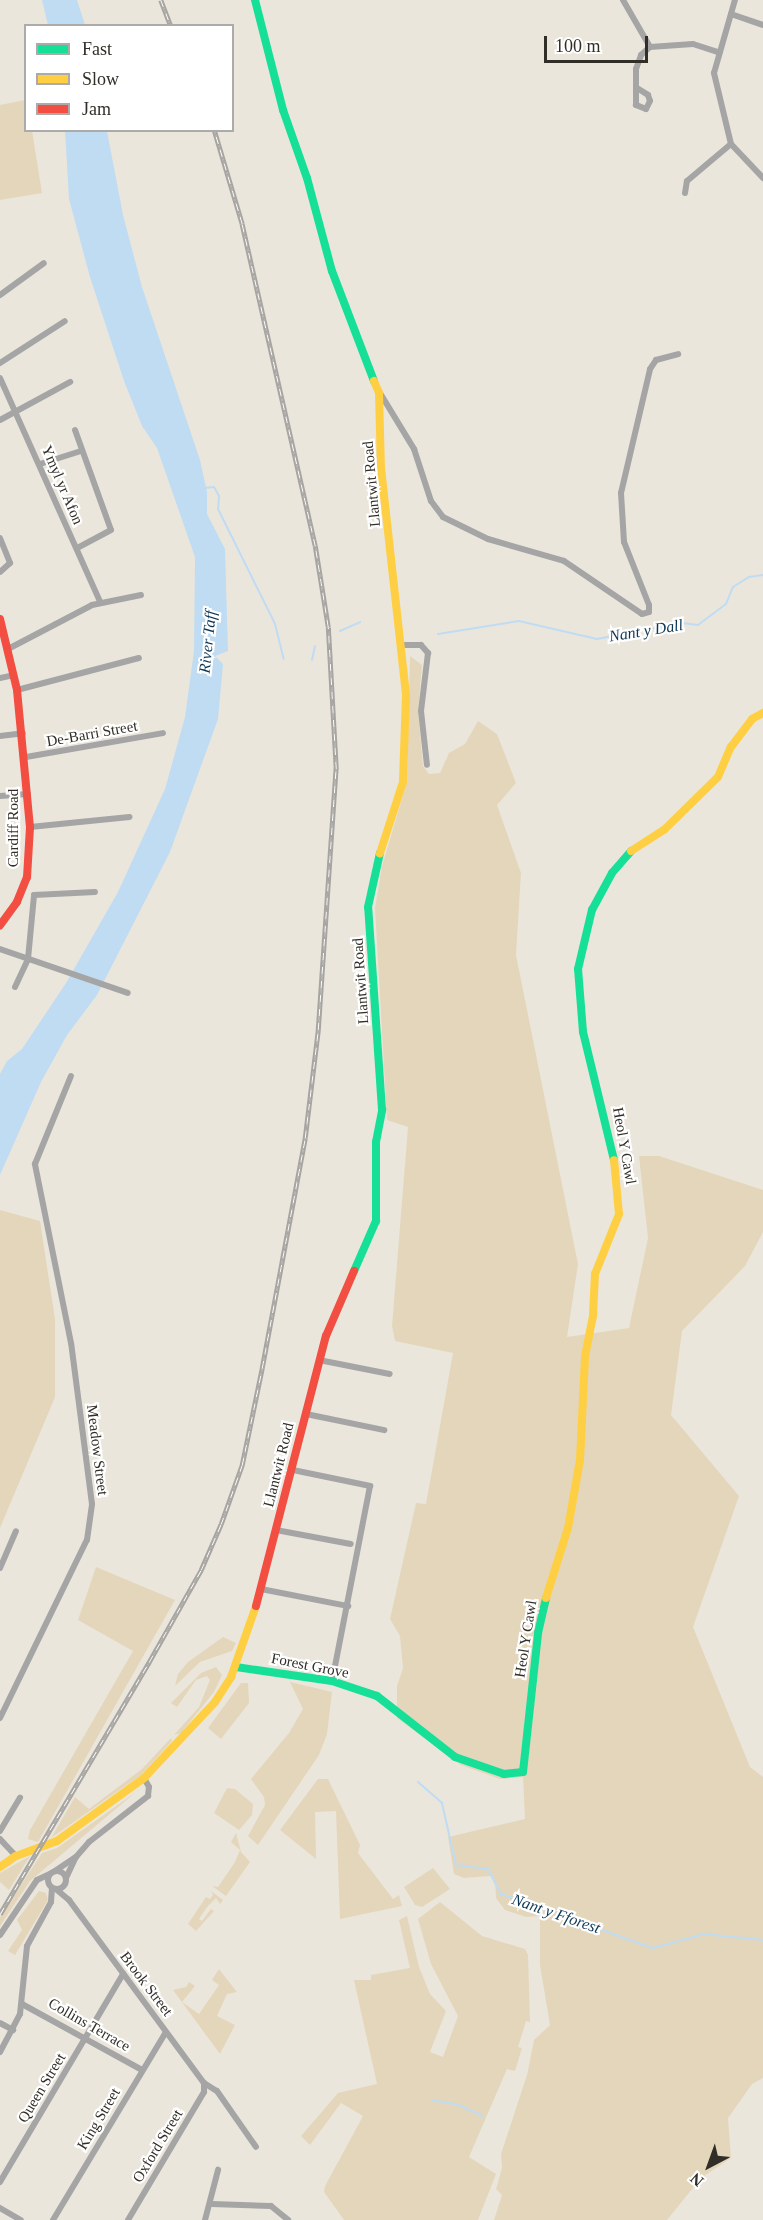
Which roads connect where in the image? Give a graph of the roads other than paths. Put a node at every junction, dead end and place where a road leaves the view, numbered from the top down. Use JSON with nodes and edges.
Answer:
{"nodes":[{"id":1,"x":255,"y":0,"type":"edge"},
{"id":2,"x":623,"y":0,"type":"edge"},
{"id":3,"x":735,"y":0,"type":"edge"},
{"id":4,"x":731,"y":14,"type":"junction"},
{"id":5,"x":763,"y":25,"type":"edge"},
{"id":6,"x":650,"y":46,"type":"junction"},
{"id":7,"x":720,"y":53,"type":"junction"},
{"id":8,"x":637,"y":88,"type":"dead end"},
{"id":9,"x":731,"y":144,"type":"junction"},
{"id":10,"x":763,"y":178,"type":"edge"},
{"id":11,"x":685,"y":194,"type":"dead end"},
{"id":12,"x":44,"y":263,"type":"dead end"},
{"id":13,"x":0,"y":295,"type":"edge"},
{"id":14,"x":65,"y":321,"type":"dead end"},
{"id":15,"x":678,"y":354,"type":"dead end"},
{"id":16,"x":0,"y":363,"type":"edge"},
{"id":17,"x":0,"y":378,"type":"edge"},
{"id":18,"x":70,"y":382,"type":"dead end"},
{"id":19,"x":379,"y":393,"type":"junction"},
{"id":20,"x":18,"y":411,"type":"junction"},
{"id":21,"x":0,"y":420,"type":"edge"},
{"id":22,"x":75,"y":430,"type":"dead end"},
{"id":23,"x":81,"y":452,"type":"junction"},
{"id":24,"x":40,"y":464,"type":"junction"},
{"id":25,"x":0,"y":538,"type":"edge"},
{"id":26,"x":76,"y":548,"type":"junction"},
{"id":27,"x":0,"y":572,"type":"edge"},
{"id":28,"x":141,"y":595,"type":"dead end"},
{"id":29,"x":100,"y":602,"type":"junction"},
{"id":30,"x":0,"y":619,"type":"edge"},
{"id":31,"x":403,"y":645,"type":"junction"},
{"id":32,"x":8,"y":649,"type":"junction"},
{"id":33,"x":138,"y":658,"type":"dead end"},
{"id":34,"x":14,"y":675,"type":"junction"},
{"id":35,"x":0,"y":678,"type":"edge"},
{"id":36,"x":17,"y":690,"type":"junction"},
{"id":37,"x":763,"y":713,"type":"edge"},
{"id":38,"x":23,"y":733,"type":"junction"},
{"id":39,"x":163,"y":734,"type":"dead end"},
{"id":40,"x":0,"y":736,"type":"edge"},
{"id":41,"x":26,"y":758,"type":"junction"},
{"id":42,"x":427,"y":765,"type":"dead end"},
{"id":43,"x":29,"y":794,"type":"junction"},
{"id":44,"x":0,"y":796,"type":"edge"},
{"id":45,"x":129,"y":817,"type":"dead end"},
{"id":46,"x":30,"y":827,"type":"junction"},
{"id":47,"x":95,"y":892,"type":"dead end"},
{"id":48,"x":0,"y":925,"type":"edge"},
{"id":49,"x":0,"y":948,"type":"edge"},
{"id":50,"x":28,"y":959,"type":"junction"},
{"id":51,"x":15,"y":987,"type":"dead end"},
{"id":52,"x":128,"y":993,"type":"dead end"},
{"id":53,"x":71,"y":1076,"type":"dead end"},
{"id":54,"x":319,"y":1360,"type":"junction"},
{"id":55,"x":390,"y":1374,"type":"dead end"},
{"id":56,"x":306,"y":1414,"type":"junction"},
{"id":57,"x":384,"y":1430,"type":"dead end"},
{"id":58,"x":293,"y":1470,"type":"junction"},
{"id":59,"x":276,"y":1530,"type":"junction"},
{"id":60,"x":16,"y":1531,"type":"dead end"},
{"id":61,"x":351,"y":1544,"type":"dead end"},
{"id":62,"x":0,"y":1568,"type":"edge"},
{"id":63,"x":261,"y":1589,"type":"junction"},
{"id":64,"x":348,"y":1606,"type":"junction"},
{"id":65,"x":236,"y":1667,"type":"junction"},
{"id":66,"x":332,"y":1681,"type":"junction"},
{"id":67,"x":0,"y":1718,"type":"edge"},
{"id":68,"x":504,"y":1774,"type":"joint"},
{"id":69,"x":144,"y":1778,"type":"junction"},
{"id":70,"x":20,"y":1798,"type":"dead end"},
{"id":71,"x":0,"y":1831,"type":"edge"},
{"id":72,"x":0,"y":1839,"type":"edge"},
{"id":73,"x":16,"y":1856,"type":"junction"},
{"id":74,"x":76,"y":1857,"type":"junction"},
{"id":75,"x":0,"y":1868,"type":"edge"},
{"id":76,"x":52,"y":1872,"type":"junction"},
{"id":77,"x":66,"y":1881,"type":"junction"},
{"id":78,"x":33,"y":1887,"type":"junction"},
{"id":79,"x":53,"y":1888,"type":"junction"},
{"id":80,"x":69,"y":1900,"type":"junction"},
{"id":81,"x":0,"y":1935,"type":"edge"},
{"id":82,"x":123,"y":1974,"type":"junction"},
{"id":83,"x":22,"y":2004,"type":"junction"},
{"id":84,"x":0,"y":2023,"type":"edge"},
{"id":85,"x":13,"y":2030,"type":"junction"},
{"id":86,"x":166,"y":2032,"type":"junction"},
{"id":87,"x":86,"y":2037,"type":"junction"},
{"id":88,"x":0,"y":2052,"type":"edge"},
{"id":89,"x":142,"y":2070,"type":"junction"},
{"id":90,"x":204,"y":2083,"type":"junction"},
{"id":91,"x":256,"y":2147,"type":"dead end"},
{"id":92,"x":218,"y":2170,"type":"dead end"},
{"id":93,"x":0,"y":2182,"type":"edge"},
{"id":94,"x":212,"y":2204,"type":"junction"},
{"id":95,"x":0,"y":2208,"type":"edge"},
{"id":96,"x":21,"y":2220,"type":"edge"},
{"id":97,"x":53,"y":2220,"type":"edge"},
{"id":98,"x":128,"y":2220,"type":"edge"},
{"id":99,"x":205,"y":2220,"type":"edge"},
{"id":100,"x":288,"y":2220,"type":"edge"}],
"edges":[{"from":1,"to":19,"type":"main road","name":"Llantwit Road"},
{"from":2,"to":6,"type":"street"},
{"from":3,"to":4,"type":"street"},
{"from":4,"to":5,"type":"street"},
{"from":4,"to":7,"type":"street"},
{"from":6,"to":7,"type":"street"},
{"from":6,"to":8,"type":"street"},
{"from":7,"to":9,"type":"street"},
{"from":9,"to":10,"type":"street"},
{"from":9,"to":11,"type":"street"},
{"from":12,"to":13,"type":"street"},
{"from":14,"to":16,"type":"street"},
{"from":15,"to":19,"type":"street"},
{"from":17,"to":20,"type":"street","name":"Ymyl yr Afon"},
{"from":18,"to":20,"type":"street"},
{"from":19,"to":31,"type":"main road","name":"Llantwit Road"},
{"from":20,"to":21,"type":"street"},
{"from":20,"to":24,"type":"street","name":"Ymyl yr Afon"},
{"from":22,"to":23,"type":"street"},
{"from":23,"to":24,"type":"street"},
{"from":23,"to":26,"type":"street"},
{"from":24,"to":26,"type":"street","name":"Ymyl yr Afon"},
{"from":25,"to":27,"type":"street"},
{"from":26,"to":29,"type":"street","name":"Ymyl yr Afon"},
{"from":28,"to":29,"type":"street"},
{"from":29,"to":32,"type":"street"},
{"from":30,"to":32,"type":"main road","name":"Cardiff Road"},
{"from":31,"to":42,"type":"street"},
{"from":31,"to":54,"type":"main road","name":"Llantwit Road"},
{"from":32,"to":34,"type":"main road","name":"Cardiff Road"},
{"from":33,"to":36,"type":"street"},
{"from":34,"to":35,"type":"street"},
{"from":34,"to":36,"type":"main road","name":"Cardiff Road"},
{"from":36,"to":38,"type":"main road","name":"Cardiff Road"},
{"from":37,"to":68,"type":"main road","name":"Heol Y Cawl"},
{"from":38,"to":40,"type":"street"},
{"from":38,"to":41,"type":"main road","name":"Cardiff Road"},
{"from":39,"to":41,"type":"street","name":"De-Barri Street"},
{"from":41,"to":43,"type":"main road","name":"Cardiff Road"},
{"from":43,"to":44,"type":"street"},
{"from":43,"to":46,"type":"main road","name":"Cardiff Road"},
{"from":45,"to":46,"type":"street"},
{"from":46,"to":48,"type":"main road","name":"Cardiff Road"},
{"from":47,"to":50,"type":"street"},
{"from":49,"to":50,"type":"street"},
{"from":50,"to":51,"type":"street"},
{"from":50,"to":52,"type":"street"},
{"from":53,"to":67,"type":"street","name":"Meadow Street"},
{"from":54,"to":55,"type":"street"},
{"from":54,"to":56,"type":"main road","name":"Llantwit Road"},
{"from":56,"to":57,"type":"street"},
{"from":56,"to":58,"type":"main road","name":"Llantwit Road"},
{"from":58,"to":59,"type":"main road","name":"Llantwit Road"},
{"from":58,"to":64,"type":"street"},
{"from":59,"to":61,"type":"street"},
{"from":59,"to":63,"type":"main road","name":"Llantwit Road"},
{"from":60,"to":62,"type":"street"},
{"from":63,"to":64,"type":"street"},
{"from":63,"to":65,"type":"main road","name":"Llantwit Road"},
{"from":64,"to":66,"type":"street"},
{"from":65,"to":66,"type":"main road","name":"Forest Grove"},
{"from":65,"to":69,"type":"main road","name":"Llantwit Road"},
{"from":66,"to":68,"type":"main road","name":"Forest Grove"},
{"from":69,"to":73,"type":"main road","name":"Llantwit Road"},
{"from":69,"to":74,"type":"street"},
{"from":70,"to":71,"type":"street"},
{"from":72,"to":73,"type":"street"},
{"from":73,"to":75,"type":"main road","name":"Llantwit Road"},
{"from":74,"to":76,"type":"street"},
{"from":74,"to":77,"type":"street"},
{"from":76,"to":77,"type":"street"},
{"from":76,"to":78,"type":"street"},
{"from":76,"to":79,"type":"street"},
{"from":77,"to":79,"type":"street"},
{"from":77,"to":80,"type":"street","name":"Brook Street"},
{"from":78,"to":79,"type":"street"},
{"from":78,"to":81,"type":"street"},
{"from":79,"to":80,"type":"street","name":"Brook Street"},
{"from":79,"to":83,"type":"street"},
{"from":80,"to":82,"type":"street","name":"Brook Street"},
{"from":82,"to":86,"type":"street","name":"Brook Street"},
{"from":82,"to":87,"type":"street","name":"Queen Street"},
{"from":83,"to":85,"type":"street"},
{"from":83,"to":87,"type":"street","name":"Collins Terrace"},
{"from":84,"to":85,"type":"street"},
{"from":85,"to":88,"type":"street"},
{"from":86,"to":89,"type":"street","name":"King Street"},
{"from":86,"to":90,"type":"street","name":"Brook Street"},
{"from":87,"to":89,"type":"street","name":"Collins Terrace"},
{"from":87,"to":93,"type":"street","name":"Queen Street"},
{"from":89,"to":97,"type":"street","name":"King Street"},
{"from":90,"to":91,"type":"street","name":"Brook Street"},
{"from":90,"to":98,"type":"street","name":"Oxford Street"},
{"from":92,"to":94,"type":"street"},
{"from":94,"to":99,"type":"street"},
{"from":94,"to":100,"type":"street"},
{"from":95,"to":96,"type":"street"}]}
